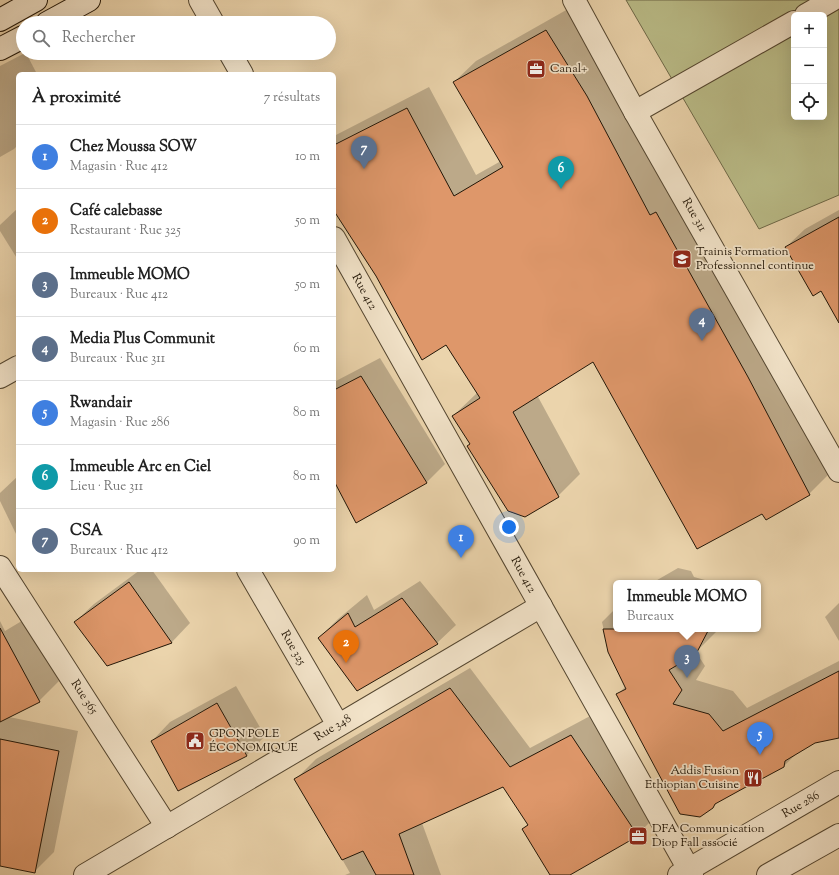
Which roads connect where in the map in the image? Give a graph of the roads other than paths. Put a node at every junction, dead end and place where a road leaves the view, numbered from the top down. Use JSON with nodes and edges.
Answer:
{"nodes":[{"id":1,"x":36,"y":0,"type":"edge"},
{"id":2,"x":89,"y":0,"type":"edge"},
{"id":3,"x":200,"y":0,"type":"edge"},
{"id":4,"x":574,"y":0,"type":"edge"},
{"id":5,"x":832,"y":0,"type":"edge"},
{"id":6,"x":811,"y":12,"type":"edge"},
{"id":7,"x":60,"y":16,"type":"edge"},
{"id":8,"x":209,"y":16,"type":"edge"},
{"id":9,"x":0,"y":20,"type":"edge"},
{"id":10,"x":791,"y":24,"type":"edge"},
{"id":11,"x":16,"y":40,"type":"edge"},
{"id":12,"x":0,"y":49,"type":"edge"},
{"id":13,"x":234,"y":60,"type":"edge"},
{"id":14,"x":241,"y":72,"type":"edge"},
{"id":15,"x":635,"y":112,"type":"junction"},
{"id":16,"x":336,"y":242,"type":"edge"},
{"id":17,"x":16,"y":368,"type":"edge"},
{"id":18,"x":0,"y":377,"type":"edge"},
{"id":19,"x":839,"y":471,"type":"edge"},
{"id":20,"x":0,"y":567,"type":"edge"},
{"id":21,"x":249,"y":572,"type":"edge"},
{"id":22,"x":541,"y":606,"type":"junction"},
{"id":23,"x":338,"y":725,"type":"junction"},
{"id":24,"x":839,"y":782,"type":"edge"},
{"id":25,"x":167,"y":826,"type":"junction"},
{"id":26,"x":839,"y":835,"type":"edge"},
{"id":27,"x":687,"y":873,"type":"edge"},
{"id":28,"x":85,"y":875,"type":"edge"},
{"id":29,"x":768,"y":875,"type":"edge"}],
"edges":[{"from":1,"to":9,"type":"street"},
{"from":2,"to":7,"type":"street"},
{"from":3,"to":8,"type":"street"},
{"from":4,"to":15,"type":"street","name":"Rue 311"},
{"from":5,"to":6,"type":"street"},
{"from":10,"to":15,"type":"street"},
{"from":11,"to":12,"type":"street"},
{"from":13,"to":14,"type":"street"},
{"from":15,"to":19,"type":"street","name":"Rue 311"},
{"from":16,"to":22,"type":"street","name":"Rue 412"},
{"from":17,"to":18,"type":"street"},
{"from":20,"to":25,"type":"street","name":"Rue 365"},
{"from":21,"to":23,"type":"street","name":"Rue 325"},
{"from":22,"to":23,"type":"street","name":"Rue 348"},
{"from":22,"to":27,"type":"street","name":"Rue 412"},
{"from":23,"to":25,"type":"street","name":"Rue 348"},
{"from":24,"to":27,"type":"street","name":"Rue 286"},
{"from":25,"to":28,"type":"street","name":"Rue 348"},
{"from":26,"to":29,"type":"street"}]}
